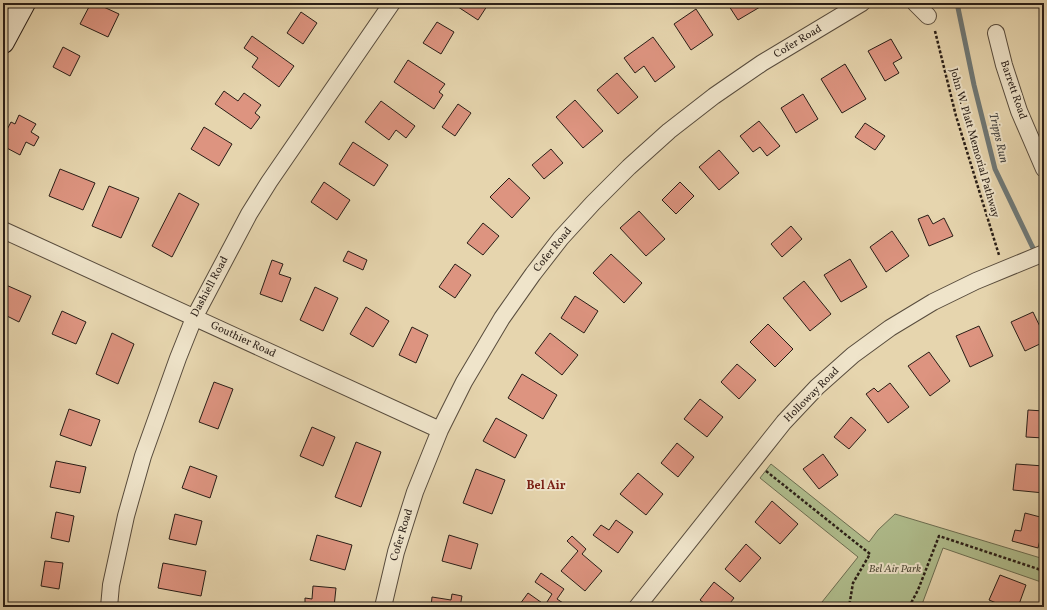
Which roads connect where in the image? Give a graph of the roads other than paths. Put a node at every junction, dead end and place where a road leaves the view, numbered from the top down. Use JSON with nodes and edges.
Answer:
{"nodes":[{"id":1,"x":392,"y":3,"type":"edge"},
{"id":2,"x":862,"y":3,"type":"edge"},
{"id":3,"x":916,"y":3,"type":"edge"},
{"id":4,"x":15,"y":11,"type":"edge"},
{"id":5,"x":928,"y":16,"type":"road end"},
{"id":6,"x":996,"y":33,"type":"dead end"},
{"id":7,"x":3,"y":42,"type":"edge"},
{"id":8,"x":1044,"y":169,"type":"edge"},
{"id":9,"x":3,"y":230,"type":"edge"},
{"id":10,"x":1044,"y":253,"type":"edge"},
{"id":11,"x":194,"y":318,"type":"junction"},
{"id":12,"x":440,"y":430,"type":"junction"},
{"id":13,"x":109,"y":607,"type":"edge"},
{"id":14,"x":383,"y":607,"type":"edge"},
{"id":15,"x":637,"y":607,"type":"edge"}],
"edges":[{"from":1,"to":11,"type":"street","name":"Dashiell Road"},
{"from":2,"to":12,"type":"street","name":"Cofer Road"},
{"from":3,"to":5,"type":"street"},
{"from":4,"to":7,"type":"main road"},
{"from":6,"to":8,"type":"street","name":"Barrett Road"},
{"from":9,"to":11,"type":"street","name":"Gouthier Road"},
{"from":10,"to":15,"type":"street","name":"Holloway Road"},
{"from":11,"to":12,"type":"street","name":"Gouthier Road"},
{"from":11,"to":13,"type":"street","name":"Dashiell Road"},
{"from":12,"to":14,"type":"street","name":"Cofer Road"}]}
